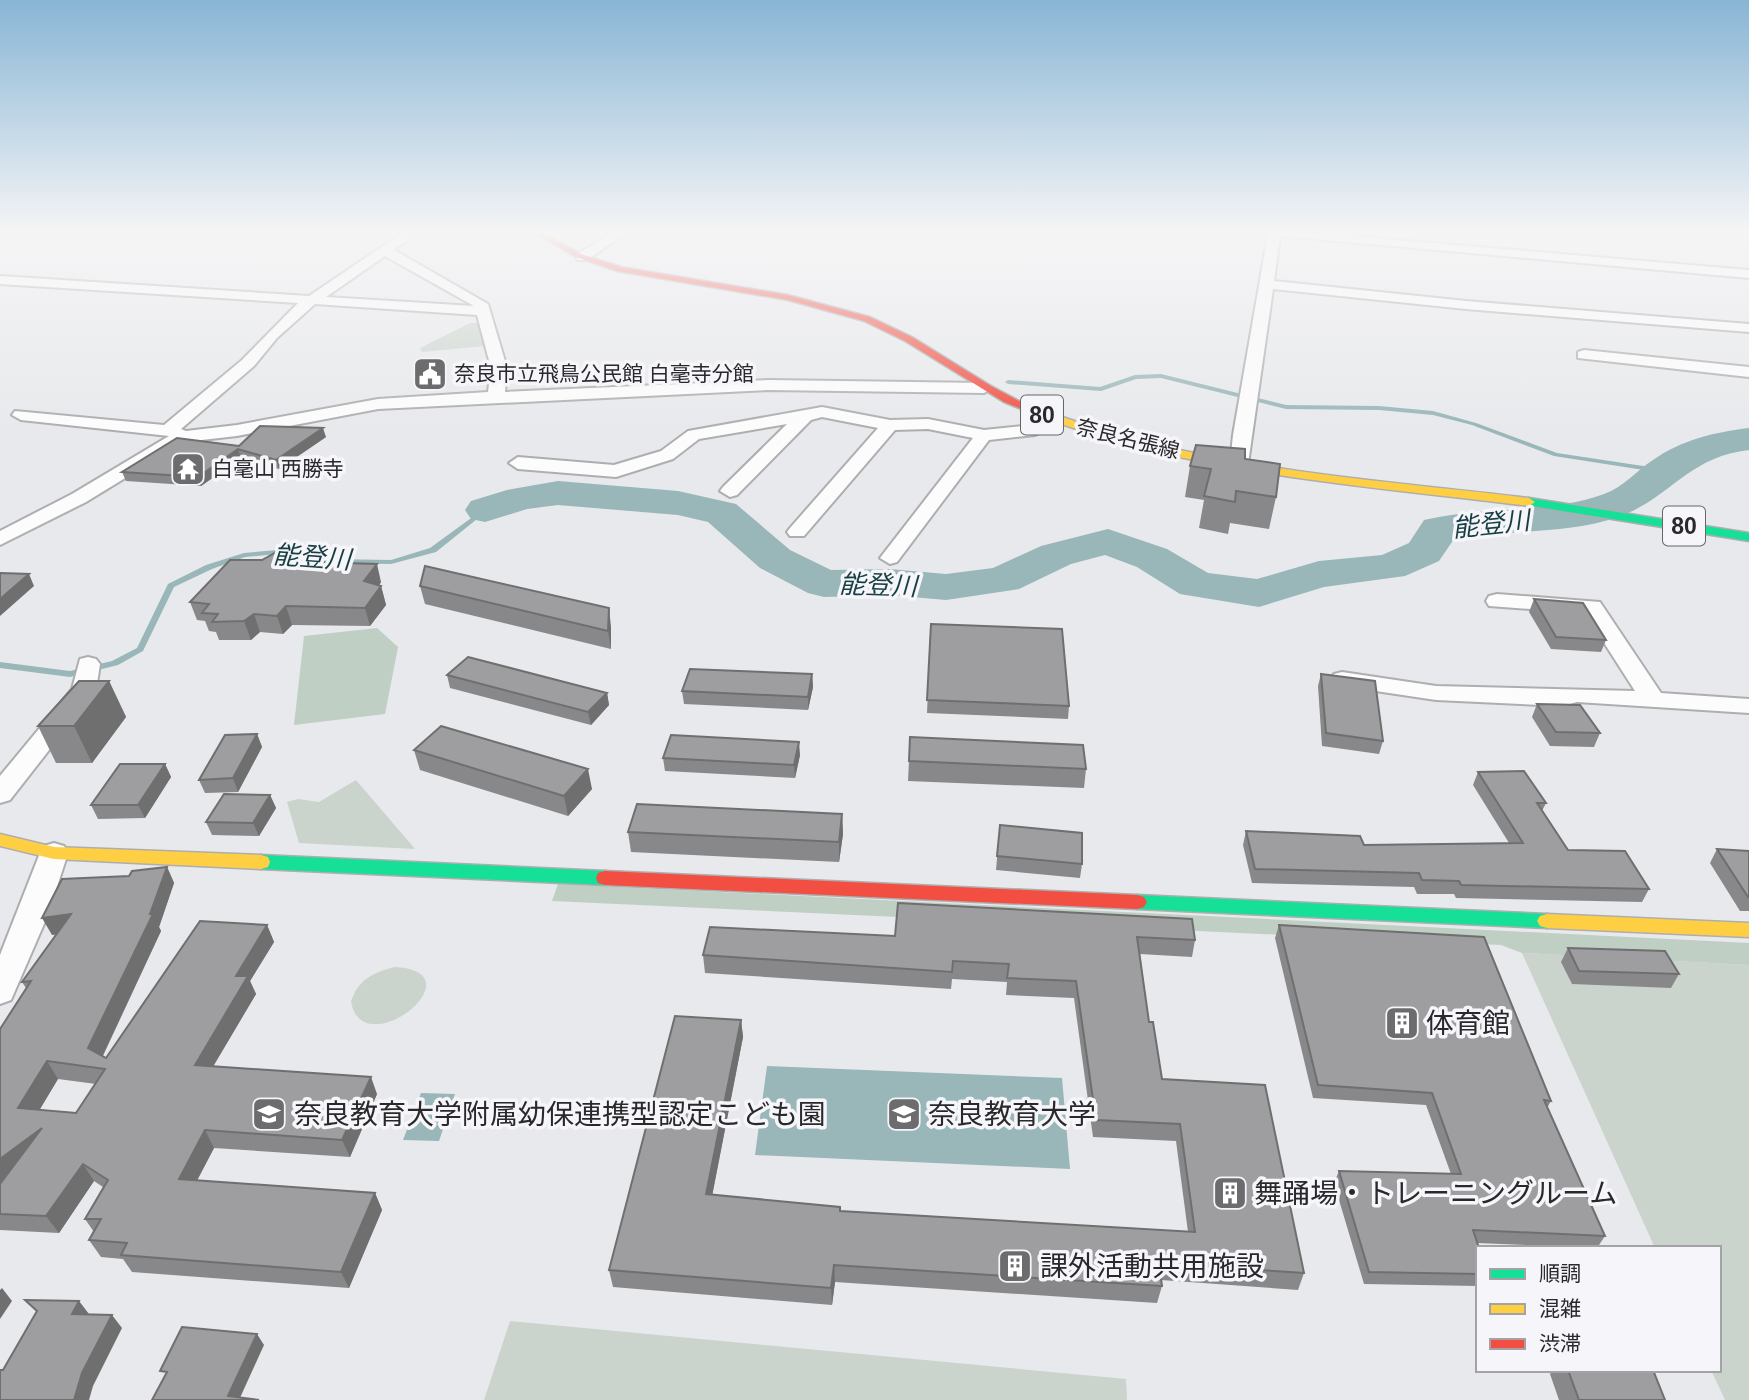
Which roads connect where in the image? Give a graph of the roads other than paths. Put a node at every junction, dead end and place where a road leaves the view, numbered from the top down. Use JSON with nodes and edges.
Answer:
{"nodes":[{"id":1,"x":303,"y":299,"type":"edge"},
{"id":2,"x":473,"y":299,"type":"edge"},
{"id":3,"x":795,"y":299,"type":"edge"},
{"id":4,"x":1265,"y":299,"type":"edge"},
{"id":5,"x":1413,"y":299,"type":"edge"},
{"id":6,"x":313,"y":300,"type":"junction"},
{"id":7,"x":483,"y":311,"type":"junction"},
{"id":8,"x":1749,"y":328,"type":"edge"},
{"id":9,"x":1584,"y":355,"type":"dead end"},
{"id":10,"x":1749,"y":372,"type":"edge"},
{"id":11,"x":984,"y":388,"type":"junction"},
{"id":12,"x":496,"y":397,"type":"junction"},
{"id":13,"x":21,"y":415,"type":"dead end"},
{"id":14,"x":805,"y":416,"type":"junction"},
{"id":15,"x":1059,"y":421,"type":"junction"},
{"id":16,"x":890,"y":425,"type":"junction"},
{"id":17,"x":174,"y":434,"type":"junction"},
{"id":18,"x":984,"y":435,"type":"junction"},
{"id":19,"x":518,"y":463,"type":"dead end"},
{"id":20,"x":1239,"y":464,"type":"junction"},
{"id":21,"x":730,"y":491,"type":"dead end"},
{"id":22,"x":797,"y":532,"type":"dead end"},
{"id":23,"x":1749,"y":537,"type":"edge"},
{"id":24,"x":0,"y":539,"type":"edge"},
{"id":25,"x":890,"y":558,"type":"dead end"},
{"id":26,"x":1497,"y":601,"type":"dead end"},
{"id":27,"x":88,"y":664,"type":"dead end"},
{"id":28,"x":1331,"y":676,"type":"edge"},
{"id":29,"x":1653,"y":700,"type":"junction"},
{"id":30,"x":1749,"y":706,"type":"edge"},
{"id":31,"x":0,"y":794,"type":"edge"},
{"id":32,"x":0,"y":840,"type":"edge"},
{"id":33,"x":54,"y":853,"type":"junction"},
{"id":34,"x":1749,"y":930,"type":"edge"},
{"id":35,"x":0,"y":990,"type":"edge"}],
"edges":[{"from":1,"to":6,"type":"street"},
{"from":2,"to":7,"type":"street"},
{"from":3,"to":11,"type":"main road","name":"奈良名張線","number":"80"},
{"from":4,"to":20,"type":"street"},
{"from":5,"to":8,"type":"street"},
{"from":6,"to":7,"type":"street"},
{"from":6,"to":17,"type":"street"},
{"from":7,"to":12,"type":"street"},
{"from":9,"to":10,"type":"street"},
{"from":11,"to":12,"type":"street"},
{"from":11,"to":15,"type":"main road","name":"奈良名張線","number":"80"},
{"from":12,"to":17,"type":"street"},
{"from":13,"to":17,"type":"street"},
{"from":14,"to":16,"type":"street"},
{"from":14,"to":19,"type":"street"},
{"from":14,"to":21,"type":"street"},
{"from":15,"to":18,"type":"street"},
{"from":15,"to":20,"type":"main road","name":"奈良名張線","number":"80"},
{"from":16,"to":18,"type":"street"},
{"from":16,"to":22,"type":"street"},
{"from":17,"to":24,"type":"street"},
{"from":18,"to":25,"type":"street"},
{"from":20,"to":23,"type":"main road","name":"奈良名張線","number":"80"},
{"from":26,"to":29,"type":"street"},
{"from":27,"to":31,"type":"street"},
{"from":28,"to":29,"type":"street"},
{"from":29,"to":30,"type":"street"},
{"from":32,"to":33,"type":"main road"},
{"from":33,"to":34,"type":"main road"},
{"from":33,"to":35,"type":"street"}]}
